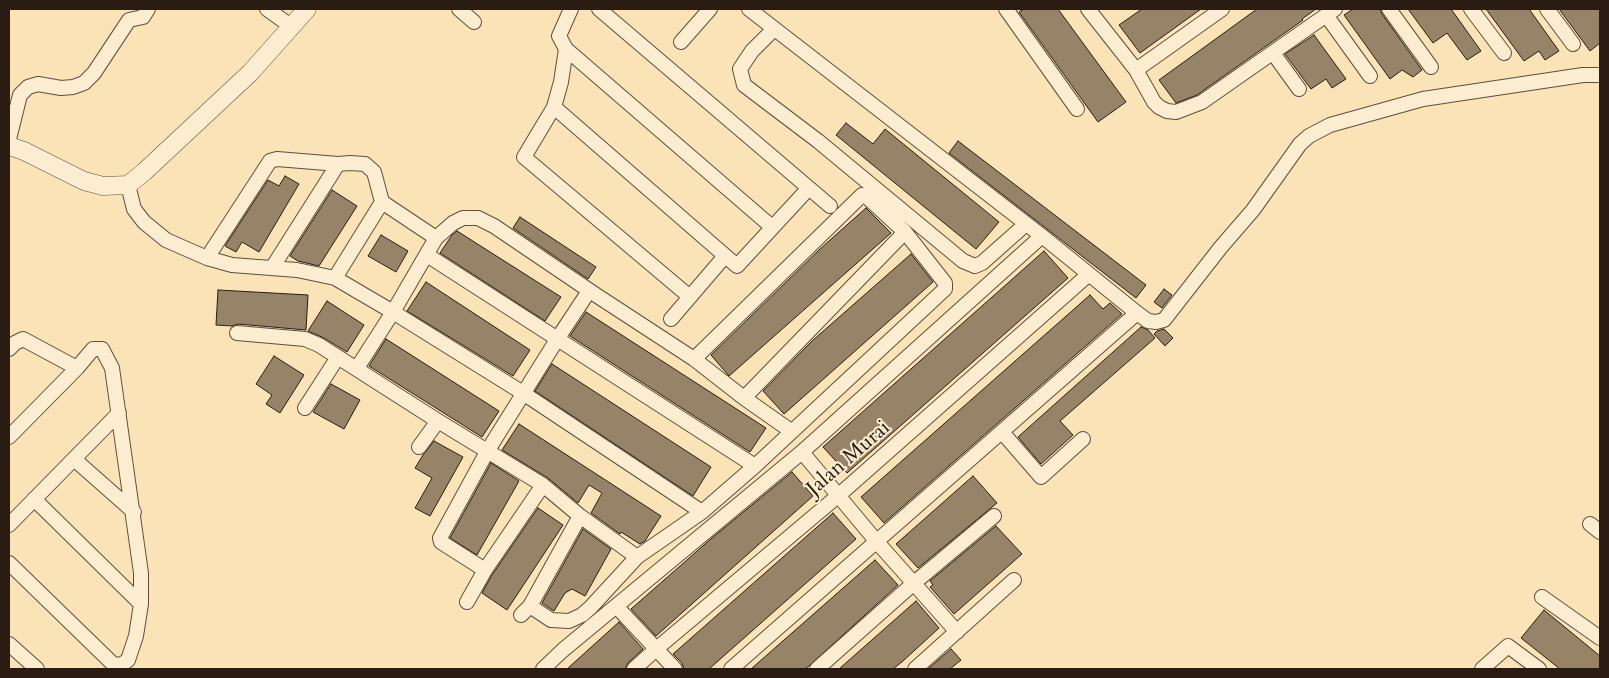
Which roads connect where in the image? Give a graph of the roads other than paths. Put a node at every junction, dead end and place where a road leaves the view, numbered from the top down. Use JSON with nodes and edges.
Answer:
{"nodes":[{"id":1,"x":148,"y":9,"type":"edge"},
{"id":2,"x":267,"y":9,"type":"edge"},
{"id":3,"x":458,"y":9,"type":"edge"},
{"id":4,"x":571,"y":9,"type":"edge"},
{"id":5,"x":599,"y":9,"type":"edge"},
{"id":6,"x":710,"y":9,"type":"edge"},
{"id":7,"x":749,"y":9,"type":"edge"},
{"id":8,"x":1006,"y":9,"type":"edge"},
{"id":9,"x":1222,"y":9,"type":"edge"},
{"id":10,"x":1389,"y":9,"type":"edge"},
{"id":11,"x":1471,"y":9,"type":"edge"},
{"id":12,"x":1547,"y":9,"type":"edge"},
{"id":13,"x":1094,"y":11,"type":"edge"},
{"id":14,"x":1331,"y":12,"type":"edge"},
{"id":15,"x":303,"y":14,"type":"edge"},
{"id":16,"x":474,"y":22,"type":"dead end"},
{"id":17,"x":774,"y":29,"type":"junction"},
{"id":18,"x":681,"y":42,"type":"dead end"},
{"id":19,"x":1573,"y":44,"type":"dead end"},
{"id":20,"x":566,"y":49,"type":"junction"},
{"id":21,"x":1273,"y":53,"type":"junction"},
{"id":22,"x":1504,"y":53,"type":"dead end"},
{"id":23,"x":1431,"y":67,"type":"dead end"},
{"id":24,"x":1136,"y":70,"type":"junction"},
{"id":25,"x":1600,"y":75,"type":"edge"},
{"id":26,"x":1370,"y":76,"type":"dead end"},
{"id":27,"x":1299,"y":89,"type":"dead end"},
{"id":28,"x":554,"y":107,"type":"junction"},
{"id":29,"x":1077,"y":109,"type":"dead end"},
{"id":30,"x":9,"y":139,"type":"edge"},
{"id":31,"x":9,"y":146,"type":"edge"},
{"id":32,"x":338,"y":164,"type":"junction"},
{"id":33,"x":128,"y":184,"type":"junction"},
{"id":34,"x":808,"y":189,"type":"junction"},
{"id":35,"x":382,"y":202,"type":"junction"},
{"id":36,"x":830,"y":206,"type":"dead end"},
{"id":37,"x":1026,"y":224,"type":"junction"},
{"id":38,"x":772,"y":227,"type":"junction"},
{"id":39,"x":905,"y":232,"type":"junction"},
{"id":40,"x":1042,"y":236,"type":"junction"},
{"id":41,"x":436,"y":238,"type":"junction"},
{"id":42,"x":427,"y":255,"type":"junction"},
{"id":43,"x":725,"y":256,"type":"junction"},
{"id":44,"x":207,"y":258,"type":"junction"},
{"id":45,"x":272,"y":268,"type":"junction"},
{"id":46,"x":1088,"y":274,"type":"junction"},
{"id":47,"x":335,"y":278,"type":"junction"},
{"id":48,"x":589,"y":291,"type":"junction"},
{"id":49,"x":690,"y":298,"type":"junction"},
{"id":50,"x":393,"y":312,"type":"junction"},
{"id":51,"x":1137,"y":313,"type":"junction"},
{"id":52,"x":671,"y":319,"type":"dead end"},
{"id":53,"x":237,"y":333,"type":"dead end"},
{"id":54,"x":558,"y":338,"type":"junction"},
{"id":55,"x":9,"y":349,"type":"edge"},
{"id":56,"x":338,"y":357,"type":"junction"},
{"id":57,"x":694,"y":359,"type":"junction"},
{"id":58,"x":77,"y":368,"type":"junction"},
{"id":59,"x":357,"y":368,"type":"junction"},
{"id":60,"x":523,"y":393,"type":"junction"},
{"id":61,"x":744,"y":398,"type":"junction"},
{"id":62,"x":304,"y":408,"type":"dead end"},
{"id":63,"x":119,"y":413,"type":"junction"},
{"id":64,"x":438,"y":421,"type":"junction"},
{"id":65,"x":791,"y":431,"type":"junction"},
{"id":66,"x":1002,"y":432,"type":"junction"},
{"id":67,"x":9,"y":437,"type":"edge"},
{"id":68,"x":1083,"y":439,"type":"dead end"},
{"id":69,"x":419,"y":447,"type":"dead end"},
{"id":70,"x":488,"y":450,"type":"junction"},
{"id":71,"x":802,"y":452,"type":"junction"},
{"id":72,"x":74,"y":459,"type":"junction"},
{"id":73,"x":755,"y":466,"type":"junction"},
{"id":74,"x":543,"y":485,"type":"junction"},
{"id":75,"x":839,"y":495,"type":"junction"},
{"id":76,"x":34,"y":499,"type":"junction"},
{"id":77,"x":134,"y":512,"type":"junction"},
{"id":78,"x":702,"y":512,"type":"junction"},
{"id":79,"x":580,"y":516,"type":"junction"},
{"id":80,"x":994,"y":516,"type":"dead end"},
{"id":81,"x":9,"y":525,"type":"edge"},
{"id":82,"x":877,"y":542,"type":"junction"},
{"id":83,"x":637,"y":557,"type":"junction"},
{"id":84,"x":9,"y":563,"type":"edge"},
{"id":85,"x":485,"y":570,"type":"junction"},
{"id":86,"x":1014,"y":580,"type":"dead end"},
{"id":87,"x":914,"y":583,"type":"junction"},
{"id":88,"x":1542,"y":597,"type":"dead end"},
{"id":89,"x":467,"y":602,"type":"dead end"},
{"id":90,"x":141,"y":604,"type":"junction"},
{"id":91,"x":616,"y":606,"type":"junction"},
{"id":92,"x":957,"y":632,"type":"junction"},
{"id":93,"x":1600,"y":638,"type":"edge"},
{"id":94,"x":9,"y":644,"type":"edge"},
{"id":95,"x":655,"y":650,"type":"junction"},
{"id":96,"x":37,"y":669,"type":"edge"},
{"id":97,"x":544,"y":669,"type":"edge"},
{"id":98,"x":634,"y":669,"type":"edge"},
{"id":99,"x":675,"y":669,"type":"edge"},
{"id":100,"x":731,"y":669,"type":"edge"},
{"id":101,"x":817,"y":669,"type":"edge"},
{"id":102,"x":914,"y":669,"type":"edge"},
{"id":103,"x":1482,"y":669,"type":"edge"},
{"id":104,"x":1539,"y":669,"type":"edge"}],
"edges":[{"from":1,"to":30,"type":"street"},
{"from":2,"to":15,"type":"street"},
{"from":3,"to":16,"type":"street"},
{"from":4,"to":20,"type":"street"},
{"from":5,"to":34,"type":"street"},
{"from":6,"to":18,"type":"street"},
{"from":7,"to":17,"type":"street"},
{"from":8,"to":29,"type":"street"},
{"from":9,"to":24,"type":"street"},
{"from":10,"to":23,"type":"street"},
{"from":11,"to":22,"type":"street"},
{"from":12,"to":19,"type":"street"},
{"from":13,"to":24,"type":"street"},
{"from":14,"to":21,"type":"street"},
{"from":14,"to":26,"type":"street"},
{"from":15,"to":33,"type":"street"},
{"from":17,"to":37,"type":"street"},
{"from":17,"to":37,"type":"street"},
{"from":20,"to":28,"type":"street"},
{"from":20,"to":38,"type":"street"},
{"from":21,"to":24,"type":"street"},
{"from":21,"to":27,"type":"street"},
{"from":25,"to":51,"type":"street"},
{"from":28,"to":43,"type":"street"},
{"from":28,"to":49,"type":"street"},
{"from":31,"to":33,"type":"street"},
{"from":32,"to":35,"type":"street"},
{"from":32,"to":44,"type":"street"},
{"from":32,"to":45,"type":"street"},
{"from":33,"to":44,"type":"street"},
{"from":34,"to":36,"type":"street"},
{"from":34,"to":38,"type":"street"},
{"from":35,"to":41,"type":"street"},
{"from":35,"to":47,"type":"street"},
{"from":37,"to":40,"type":"street"},
{"from":38,"to":43,"type":"street"},
{"from":39,"to":57,"type":"street"},
{"from":39,"to":61,"type":"street"},
{"from":39,"to":65,"type":"street"},
{"from":40,"to":46,"type":"street"},
{"from":40,"to":71,"type":"street"},
{"from":41,"to":42,"type":"street"},
{"from":41,"to":48,"type":"street"},
{"from":42,"to":50,"type":"street"},
{"from":42,"to":54,"type":"street"},
{"from":43,"to":49,"type":"street"},
{"from":44,"to":45,"type":"street"},
{"from":45,"to":47,"type":"street"},
{"from":46,"to":51,"type":"street"},
{"from":46,"to":75,"type":"street","name":"Jalan Murai"},
{"from":47,"to":50,"type":"street"},
{"from":48,"to":54,"type":"street"},
{"from":48,"to":57,"type":"street"},
{"from":49,"to":52,"type":"street"},
{"from":50,"to":59,"type":"street"},
{"from":50,"to":60,"type":"street"},
{"from":51,"to":66,"type":"street"},
{"from":53,"to":56,"type":"street"},
{"from":54,"to":60,"type":"street"},
{"from":54,"to":73,"type":"street"},
{"from":55,"to":58,"type":"street"},
{"from":56,"to":59,"type":"street"},
{"from":56,"to":62,"type":"street"},
{"from":57,"to":61,"type":"street"},
{"from":58,"to":63,"type":"street"},
{"from":58,"to":67,"type":"street"},
{"from":59,"to":64,"type":"street"},
{"from":60,"to":70,"type":"street"},
{"from":60,"to":78,"type":"street"},
{"from":61,"to":65,"type":"street"},
{"from":63,"to":72,"type":"street"},
{"from":63,"to":77,"type":"street"},
{"from":64,"to":69,"type":"street"},
{"from":64,"to":70,"type":"street"},
{"from":65,"to":73,"type":"street"},
{"from":66,"to":68,"type":"street"},
{"from":66,"to":82,"type":"street"},
{"from":70,"to":74,"type":"street"},
{"from":70,"to":85,"type":"street"},
{"from":71,"to":75,"type":"street"},
{"from":71,"to":91,"type":"street"},
{"from":72,"to":76,"type":"street"},
{"from":72,"to":77,"type":"street"},
{"from":73,"to":78,"type":"street"},
{"from":74,"to":79,"type":"street"},
{"from":74,"to":85,"type":"street"},
{"from":75,"to":82,"type":"street"},
{"from":75,"to":95,"type":"street","name":"Jalan Murai"},
{"from":76,"to":81,"type":"street"},
{"from":76,"to":90,"type":"street"},
{"from":77,"to":90,"type":"street"},
{"from":78,"to":83,"type":"street"},
{"from":79,"to":83,"type":"street"},
{"from":79,"to":83,"type":"street"},
{"from":80,"to":87,"type":"street"},
{"from":82,"to":87,"type":"street"},
{"from":82,"to":100,"type":"street"},
{"from":84,"to":90,"type":"street"},
{"from":85,"to":89,"type":"street"},
{"from":86,"to":92,"type":"street"},
{"from":87,"to":92,"type":"street"},
{"from":87,"to":101,"type":"street"},
{"from":88,"to":93,"type":"street"},
{"from":91,"to":95,"type":"street"},
{"from":91,"to":97,"type":"street"},
{"from":92,"to":102,"type":"street"},
{"from":94,"to":96,"type":"street"},
{"from":95,"to":98,"type":"street","name":"Jalan Murai"},
{"from":95,"to":99,"type":"street"},
{"from":103,"to":104,"type":"street"}]}
